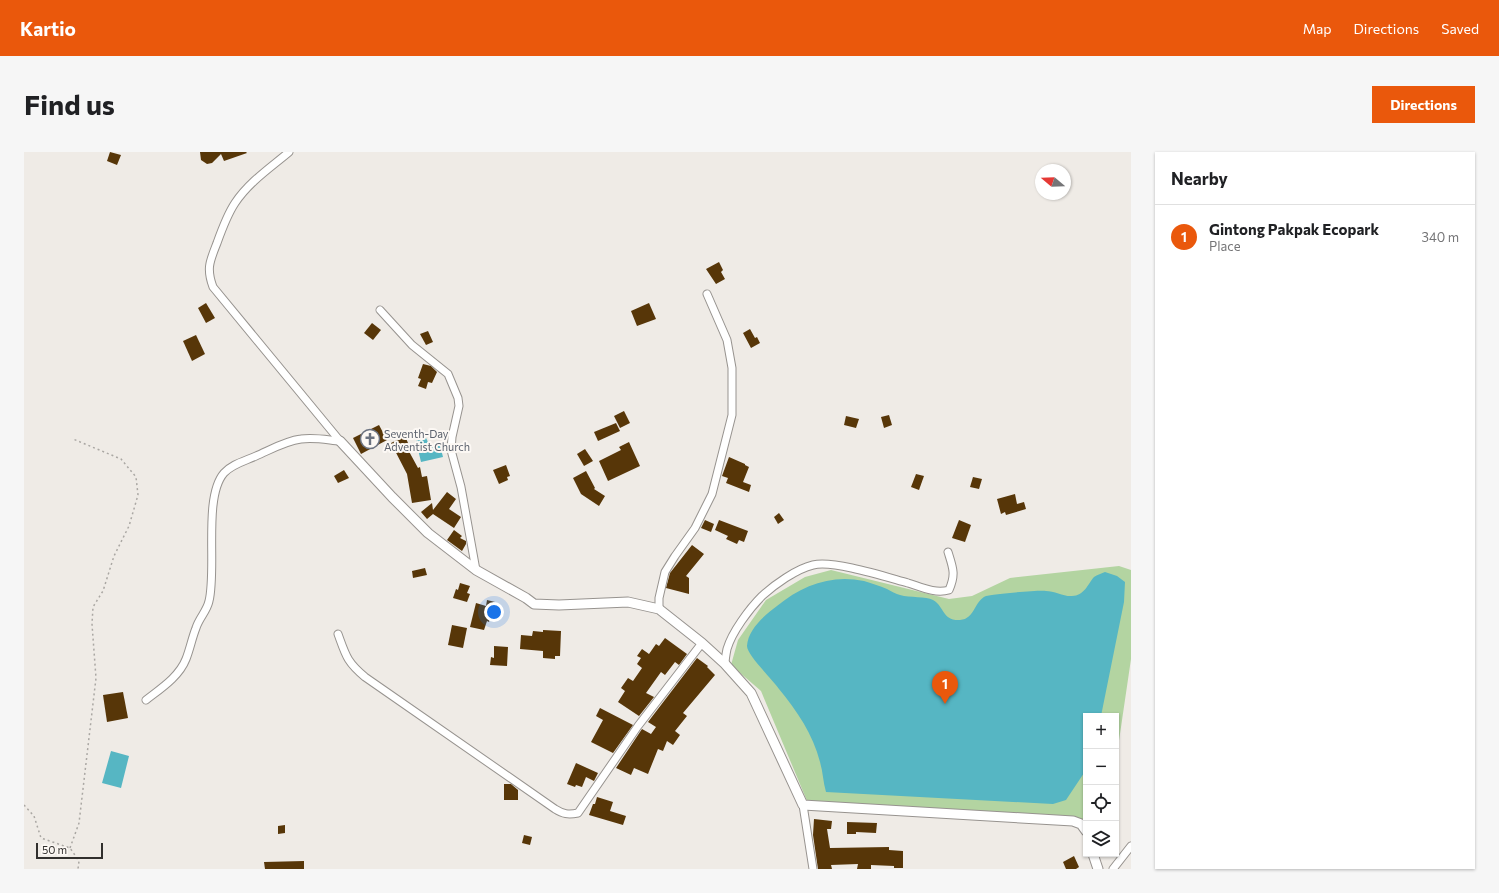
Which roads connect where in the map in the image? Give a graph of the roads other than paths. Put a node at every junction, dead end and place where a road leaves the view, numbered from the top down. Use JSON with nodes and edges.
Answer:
{"nodes":[{"id":1,"x":289,"y":152,"type":"edge"},
{"id":2,"x":707,"y":294,"type":"dead end"},
{"id":3,"x":380,"y":310,"type":"dead end"},
{"id":4,"x":340,"y":441,"type":"junction"},
{"id":5,"x":948,"y":552,"type":"dead end"},
{"id":6,"x":476,"y":570,"type":"junction"},
{"id":7,"x":658,"y":609,"type":"junction"},
{"id":8,"x":338,"y":634,"type":"dead end"},
{"id":9,"x":702,"y":643,"type":"junction"},
{"id":10,"x":725,"y":664,"type":"junction"},
{"id":11,"x":146,"y":700,"type":"dead end"},
{"id":12,"x":803,"y":805,"type":"junction"},
{"id":13,"x":1083,"y":827,"type":"edge"},
{"id":14,"x":1131,"y":846,"type":"edge"},
{"id":15,"x":1095,"y":857,"type":"edge"},
{"id":16,"x":813,"y":869,"type":"edge"},
{"id":17,"x":1098,"y":869,"type":"edge"},
{"id":18,"x":1113,"y":869,"type":"edge"}],
"edges":[{"from":1,"to":4,"type":"street"},
{"from":2,"to":7,"type":"street"},
{"from":3,"to":6,"type":"street"},
{"from":4,"to":6,"type":"street"},
{"from":4,"to":11,"type":"street"},
{"from":5,"to":10,"type":"street"},
{"from":6,"to":7,"type":"street"},
{"from":7,"to":9,"type":"street"},
{"from":8,"to":9,"type":"street"},
{"from":9,"to":10,"type":"street"},
{"from":10,"to":12,"type":"street"},
{"from":12,"to":13,"type":"street"},
{"from":12,"to":16,"type":"street"},
{"from":14,"to":18,"type":"street"},
{"from":15,"to":17,"type":"street"}]}
